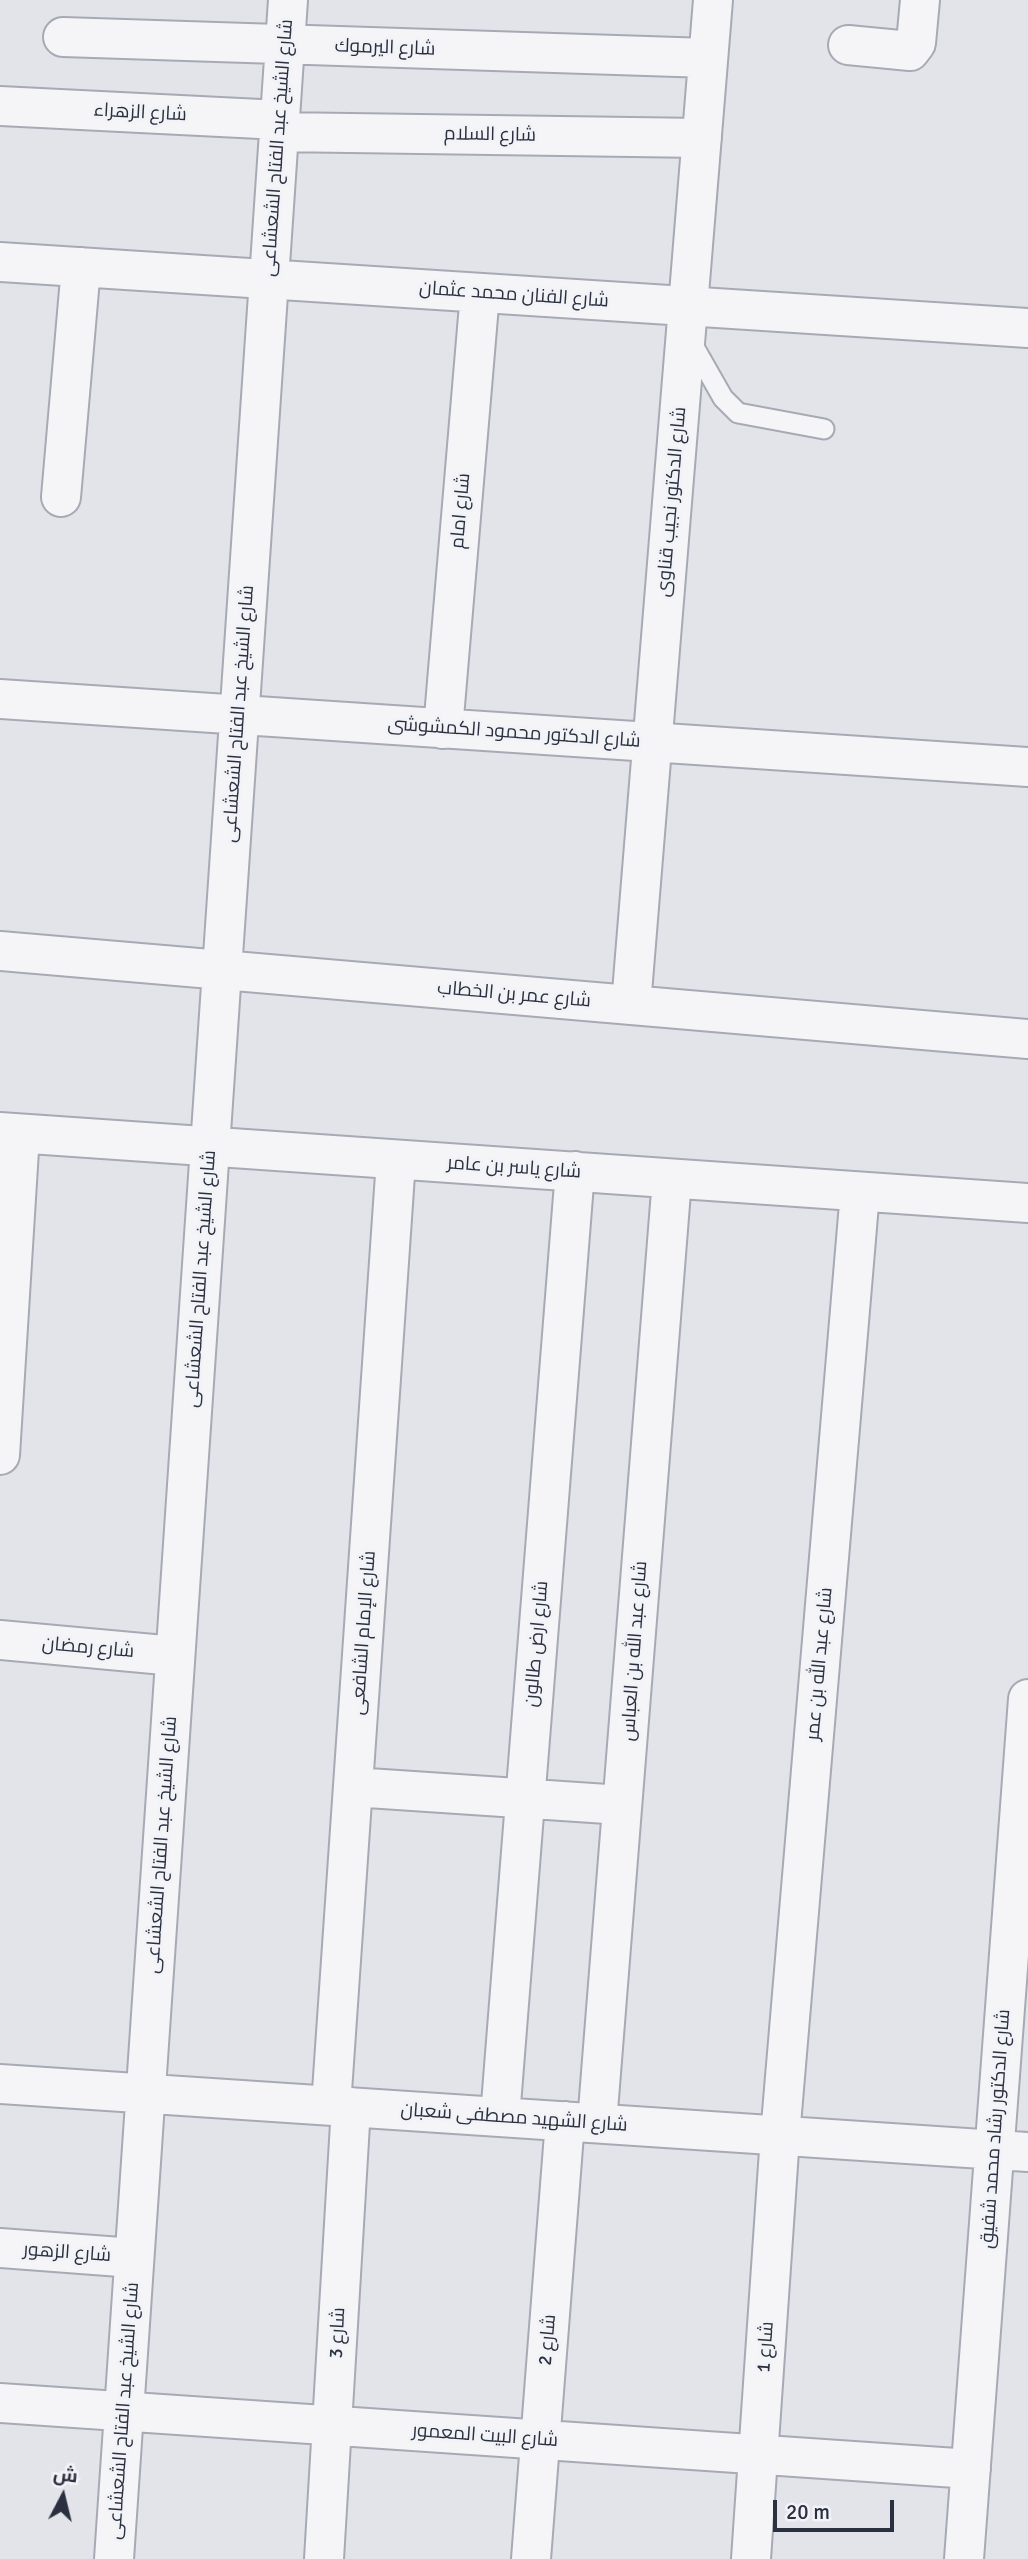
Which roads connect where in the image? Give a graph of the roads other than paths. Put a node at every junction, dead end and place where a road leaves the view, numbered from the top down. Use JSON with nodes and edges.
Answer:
{"nodes":[{"id":1,"x":288,"y":0,"type":"edge"},
{"id":2,"x":713,"y":0,"type":"edge"},
{"id":3,"x":920,"y":0,"type":"edge"},
{"id":4,"x":63,"y":37,"type":"dead end"},
{"id":5,"x":285,"y":45,"type":"junction"},
{"id":6,"x":848,"y":45,"type":"dead end"},
{"id":7,"x":708,"y":58,"type":"junction"},
{"id":8,"x":0,"y":106,"type":"edge"},
{"id":9,"x":279,"y":126,"type":"junction"},
{"id":10,"x":702,"y":138,"type":"junction"},
{"id":11,"x":0,"y":262,"type":"edge"},
{"id":12,"x":81,"y":267,"type":"junction"},
{"id":13,"x":269,"y":279,"type":"junction"},
{"id":14,"x":480,"y":293,"type":"junction"},
{"id":15,"x":687,"y":320,"type":"junction"},
{"id":16,"x":1028,"y":328,"type":"edge"},
{"id":17,"x":824,"y":429,"type":"dead end"},
{"id":18,"x":61,"y":497,"type":"dead end"},
{"id":19,"x":0,"y":699,"type":"edge"},
{"id":20,"x":239,"y":715,"type":"junction"},
{"id":21,"x":443,"y":729,"type":"junction"},
{"id":22,"x":652,"y":741,"type":"junction"},
{"id":23,"x":1028,"y":767,"type":"edge"},
{"id":24,"x":0,"y":951,"type":"edge"},
{"id":25,"x":222,"y":970,"type":"junction"},
{"id":26,"x":631,"y":1005,"type":"junction"},
{"id":27,"x":1028,"y":1039,"type":"edge"},
{"id":28,"x":10,"y":1133,"type":"edge"},
{"id":29,"x":210,"y":1147,"type":"junction"},
{"id":30,"x":396,"y":1160,"type":"junction"},
{"id":31,"x":575,"y":1171,"type":"junction"},
{"id":32,"x":672,"y":1179,"type":"junction"},
{"id":33,"x":860,"y":1192,"type":"junction"},
{"id":34,"x":1028,"y":1203,"type":"edge"},
{"id":35,"x":0,"y":1455,"type":"edge"},
{"id":36,"x":0,"y":1640,"type":"edge"},
{"id":37,"x":175,"y":1656,"type":"junction"},
{"id":38,"x":1028,"y":1699,"type":"edge"},
{"id":39,"x":353,"y":1787,"type":"junction"},
{"id":40,"x":525,"y":1799,"type":"junction"},
{"id":41,"x":622,"y":1805,"type":"junction"},
{"id":42,"x":0,"y":2084,"type":"edge"},
{"id":43,"x":145,"y":2093,"type":"junction"},
{"id":44,"x":341,"y":2107,"type":"junction"},
{"id":45,"x":500,"y":2117,"type":"junction"},
{"id":46,"x":581,"y":2122,"type":"junction"},
{"id":47,"x":780,"y":2136,"type":"junction"},
{"id":48,"x":1011,"y":2151,"type":"edge"},
{"id":49,"x":0,"y":2248,"type":"edge"},
{"id":50,"x":134,"y":2258,"type":"junction"},
{"id":51,"x":0,"y":2403,"type":"edge"},
{"id":52,"x":124,"y":2412,"type":"junction"},
{"id":53,"x":332,"y":2425,"type":"junction"},
{"id":54,"x":540,"y":2439,"type":"junction"},
{"id":55,"x":758,"y":2455,"type":"junction"},
{"id":56,"x":971,"y":2469,"type":"junction"},
{"id":57,"x":114,"y":2559,"type":"edge"},
{"id":58,"x":324,"y":2559,"type":"edge"},
{"id":59,"x":531,"y":2559,"type":"edge"},
{"id":60,"x":751,"y":2559,"type":"edge"},
{"id":61,"x":964,"y":2559,"type":"edge"}],
"edges":[{"from":1,"to":5,"type":"street","name":"شارع الشيخ عبد الفتاح الشعشاعى"},
{"from":2,"to":7,"type":"street","name":"شارع الدكتور نجيب قناوى"},
{"from":3,"to":6,"type":"street"},
{"from":4,"to":5,"type":"street","name":"شارع اليرموك"},
{"from":5,"to":7,"type":"street","name":"شارع اليرموك"},
{"from":5,"to":9,"type":"street","name":"شارع الشيخ عبد الفتاح الشعشاعى"},
{"from":7,"to":10,"type":"street","name":"شارع الدكتور نجيب قناوى"},
{"from":8,"to":9,"type":"street","name":"شارع الزهراء"},
{"from":9,"to":10,"type":"street","name":"شارع السلام"},
{"from":9,"to":13,"type":"street","name":"شارع الشيخ عبد الفتاح الشعشاعى"},
{"from":10,"to":15,"type":"street","name":"شارع الدكتور نجيب قناوى"},
{"from":11,"to":12,"type":"street","name":"شارع الفنان محمد عثمان"},
{"from":12,"to":13,"type":"street","name":"شارع الفنان محمد عثمان"},
{"from":12,"to":18,"type":"street"},
{"from":13,"to":14,"type":"street","name":"شارع الفنان محمد عثمان"},
{"from":13,"to":20,"type":"street","name":"شارع الشيخ عبد الفتاح الشعشاعى"},
{"from":14,"to":15,"type":"street","name":"شارع الفنان محمد عثمان"},
{"from":14,"to":21,"type":"street","name":"شارع امام"},
{"from":15,"to":16,"type":"street","name":"شارع الفنان محمد عثمان"},
{"from":15,"to":17,"type":"lane"},
{"from":15,"to":22,"type":"street","name":"شارع الدكتور نجيب قناوى"},
{"from":19,"to":20,"type":"street","name":"شارع الدكتور محمود الكمشوشى"},
{"from":20,"to":21,"type":"street","name":"شارع الدكتور محمود الكمشوشى"},
{"from":20,"to":25,"type":"street","name":"شارع الشيخ عبد الفتاح الشعشاعى"},
{"from":21,"to":22,"type":"street","name":"شارع الدكتور محمود الكمشوشى"},
{"from":22,"to":23,"type":"street","name":"شارع الدكتور محمود الكمشوشى"},
{"from":22,"to":26,"type":"street","name":"شارع الدكتور نجيب قناوى"},
{"from":24,"to":25,"type":"street","name":"شارع عمر بن الخطاب"},
{"from":25,"to":26,"type":"street","name":"شارع عمر بن الخطاب"},
{"from":25,"to":29,"type":"street","name":"شارع الشيخ عبد الفتاح الشعشاعى"},
{"from":26,"to":27,"type":"street","name":"شارع عمر بن الخطاب"},
{"from":28,"to":29,"type":"street","name":"شارع ياسر بن عامر"},
{"from":28,"to":35,"type":"street"},
{"from":29,"to":30,"type":"street","name":"شارع ياسر بن عامر"},
{"from":29,"to":37,"type":"street","name":"شارع الشيخ عبد الفتاح الشعشاعى"},
{"from":30,"to":31,"type":"street","name":"شارع ياسر بن عامر"},
{"from":30,"to":39,"type":"street","name":"شارع الإمام الشافعى"},
{"from":31,"to":32,"type":"street","name":"شارع ياسر بن عامر"},
{"from":31,"to":40,"type":"street","name":"شارع ارض طالون"},
{"from":32,"to":33,"type":"street","name":"شارع ياسر بن عامر"},
{"from":32,"to":41,"type":"street","name":"شارع عبد الله بن العباس"},
{"from":33,"to":34,"type":"street","name":"شارع ياسر بن عامر"},
{"from":33,"to":47,"type":"street","name":"شارع عبد الله بن عمر"},
{"from":36,"to":37,"type":"street","name":"شارع رمضان"},
{"from":37,"to":43,"type":"street","name":"شارع الشيخ عبد الفتاح الشعشاعى"},
{"from":38,"to":48,"type":"street","name":"شارع الدكتور رشاد محمد شفيق"},
{"from":39,"to":40,"type":"street"},
{"from":39,"to":44,"type":"street","name":"شارع الإمام الشافعى"},
{"from":40,"to":41,"type":"street"},
{"from":40,"to":45,"type":"street","name":"شارع ارض طالون"},
{"from":41,"to":46,"type":"street","name":"شارع عبد الله بن العباس"},
{"from":42,"to":43,"type":"street","name":"شارع الشهيد مصطفى شعبان"},
{"from":43,"to":44,"type":"street","name":"شارع الشهيد مصطفى شعبان"},
{"from":43,"to":50,"type":"street","name":"شارع الشيخ عبد الفتاح الشعشاعى"},
{"from":44,"to":45,"type":"street","name":"شارع الشهيد مصطفى شعبان"},
{"from":44,"to":53,"type":"street","name":"شارع 3"},
{"from":45,"to":46,"type":"street","name":"شارع الشهيد مصطفى شعبان"},
{"from":46,"to":47,"type":"street","name":"شارع الشهيد مصطفى شعبان"},
{"from":46,"to":54,"type":"street","name":"شارع 2"},
{"from":47,"to":48,"type":"street","name":"شارع الشهيد مصطفى شعبان"},
{"from":47,"to":55,"type":"street","name":"شارع 1"},
{"from":48,"to":56,"type":"street","name":"شارع الدكتور رشاد محمد شفيق"},
{"from":49,"to":50,"type":"street","name":"شارع الزهور"},
{"from":50,"to":52,"type":"street","name":"شارع الشيخ عبد الفتاح الشعشاعى"},
{"from":51,"to":52,"type":"street","name":"شارع البيت المعمور"},
{"from":52,"to":53,"type":"street","name":"شارع البيت المعمور"},
{"from":52,"to":57,"type":"street","name":"شارع الشيخ عبد الفتاح الشعشاعى"},
{"from":53,"to":54,"type":"street","name":"شارع البيت المعمور"},
{"from":53,"to":58,"type":"street","name":"شارع 3"},
{"from":54,"to":55,"type":"street","name":"شارع البيت المعمور"},
{"from":54,"to":59,"type":"street","name":"شارع 2"},
{"from":55,"to":56,"type":"street","name":"شارع البيت المعمور"},
{"from":55,"to":60,"type":"street","name":"شارع 1"},
{"from":56,"to":61,"type":"street","name":"شارع الدكتور رشاد محمد شفيق"}]}
